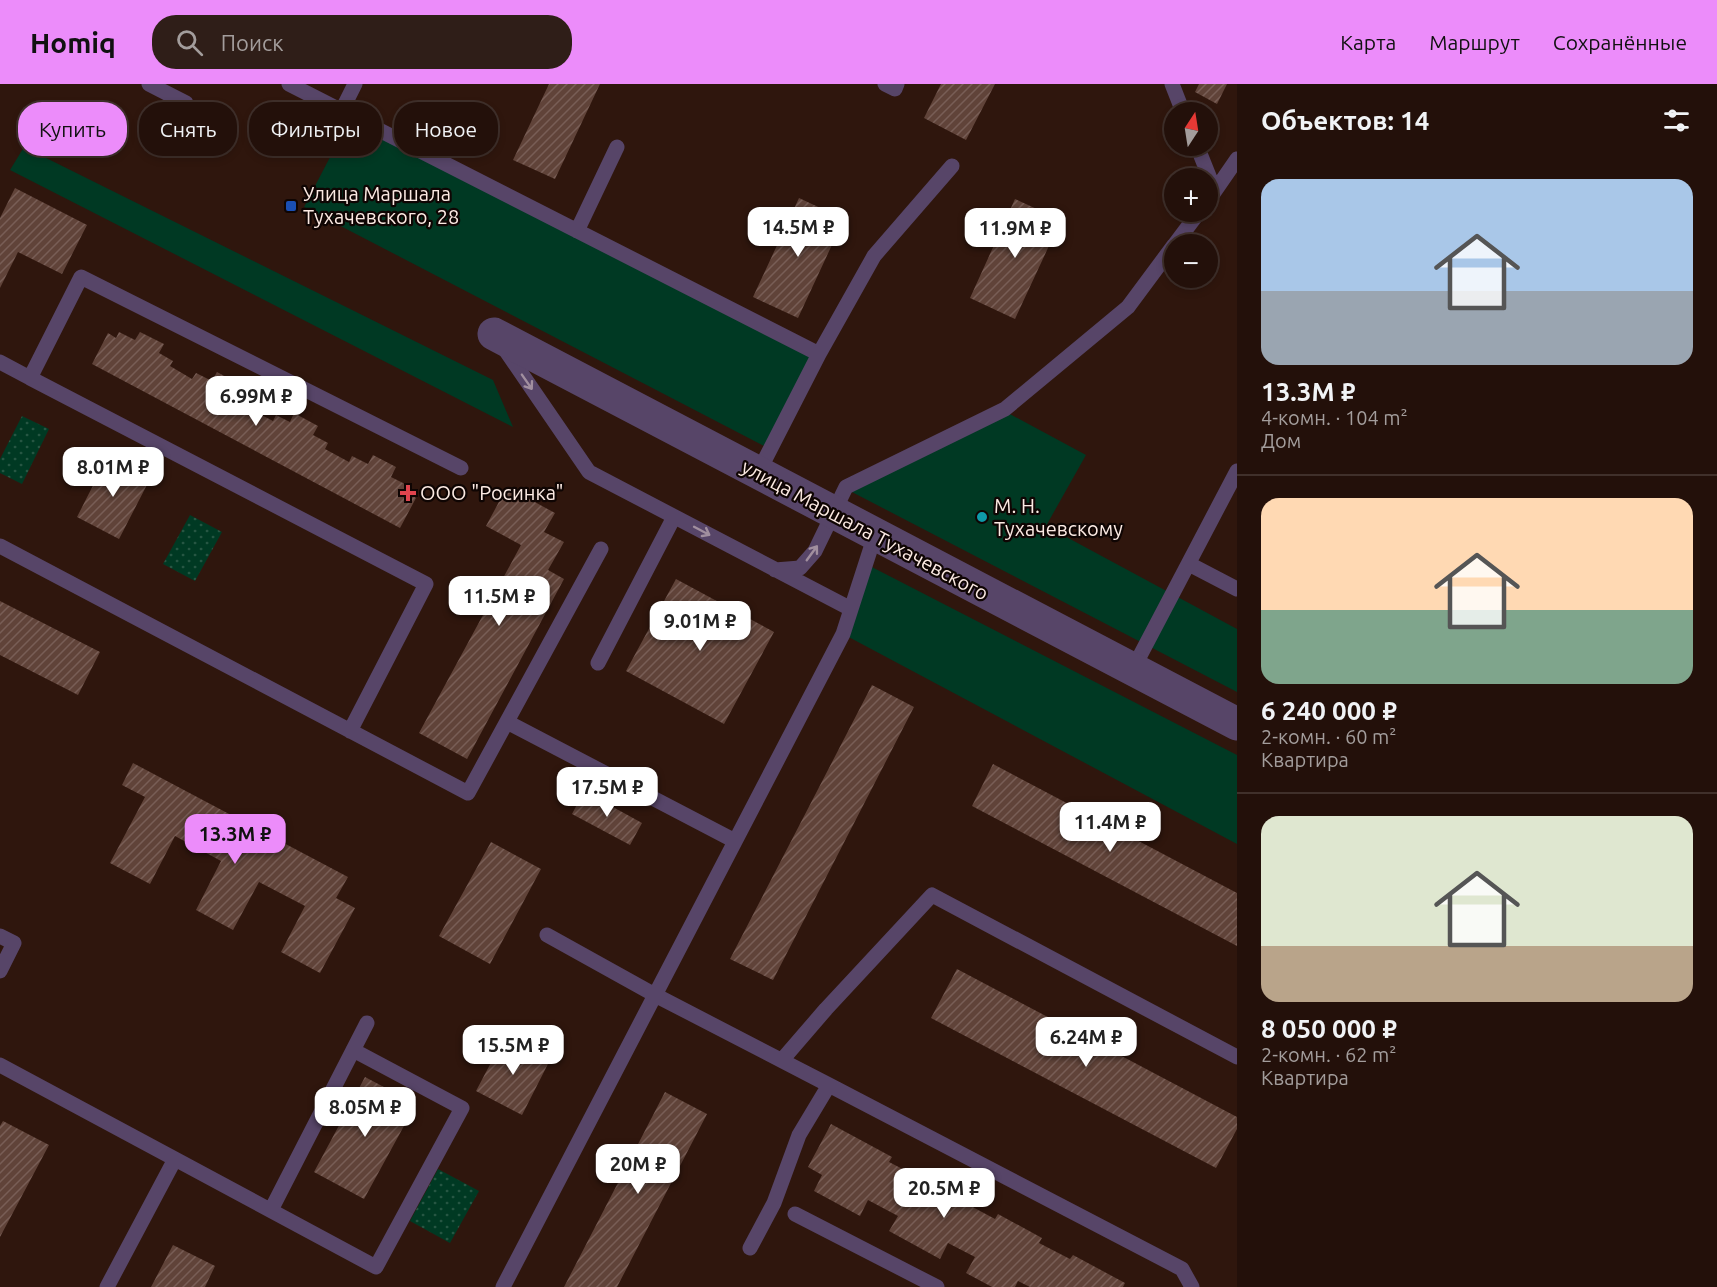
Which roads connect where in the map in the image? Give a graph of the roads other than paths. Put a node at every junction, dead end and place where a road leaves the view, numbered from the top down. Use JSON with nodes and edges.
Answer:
{"nodes":[{"id":1,"x":149,"y":84,"type":"edge"},
{"id":2,"x":289,"y":84,"type":"edge"},
{"id":3,"x":355,"y":84,"type":"edge"},
{"id":4,"x":885,"y":84,"type":"edge"},
{"id":5,"x":897,"y":84,"type":"edge"},
{"id":6,"x":184,"y":102,"type":"edge"},
{"id":7,"x":326,"y":102,"type":"edge"},
{"id":8,"x":346,"y":102,"type":"edge"},
{"id":9,"x":382,"y":131,"type":"edge"},
{"id":10,"x":617,"y":147,"type":"dead end"},
{"id":11,"x":1237,"y":159,"type":"edge"},
{"id":12,"x":952,"y":166,"type":"dead end"},
{"id":13,"x":1218,"y":186,"type":"edge"},
{"id":14,"x":577,"y":231,"type":"junction"},
{"id":15,"x":1164,"y":260,"type":"edge"},
{"id":16,"x":494,"y":333,"type":"joint"},
{"id":17,"x":819,"y":354,"type":"junction"},
{"id":18,"x":0,"y":362,"type":"edge"},
{"id":19,"x":30,"y":378,"type":"junction"},
{"id":20,"x":461,"y":468,"type":"dead end"},
{"id":21,"x":1237,"y":471,"type":"edge"},
{"id":22,"x":758,"y":473,"type":"junction"},
{"id":23,"x":832,"y":513,"type":"junction"},
{"id":24,"x":674,"y":517,"type":"junction"},
{"id":25,"x":875,"y":535,"type":"junction"},
{"id":26,"x":0,"y":546,"type":"edge"},
{"id":27,"x":601,"y":549,"type":"dead end"},
{"id":28,"x":1189,"y":564,"type":"junction"},
{"id":29,"x":775,"y":570,"type":"junction"},
{"id":30,"x":1237,"y":589,"type":"edge"},
{"id":31,"x":851,"y":609,"type":"junction"},
{"id":32,"x":598,"y":663,"type":"dead end"},
{"id":33,"x":1133,"y":669,"type":"junction"},
{"id":34,"x":507,"y":722,"type":"junction"},
{"id":35,"x":1237,"y":724,"type":"edge"},
{"id":36,"x":350,"y":730,"type":"junction"},
{"id":37,"x":735,"y":841,"type":"junction"},
{"id":38,"x":547,"y":935,"type":"dead end"},
{"id":39,"x":0,"y":936,"type":"edge"},
{"id":40,"x":0,"y":970,"type":"edge"},
{"id":41,"x":655,"y":995,"type":"junction"},
{"id":42,"x":367,"y":1023,"type":"dead end"},
{"id":43,"x":353,"y":1050,"type":"junction"},
{"id":44,"x":1237,"y":1057,"type":"edge"},
{"id":45,"x":782,"y":1060,"type":"junction"},
{"id":46,"x":0,"y":1065,"type":"edge"},
{"id":47,"x":829,"y":1085,"type":"junction"},
{"id":48,"x":175,"y":1159,"type":"junction"},
{"id":49,"x":271,"y":1210,"type":"junction"},
{"id":50,"x":795,"y":1214,"type":"dead end"},
{"id":51,"x":750,"y":1248,"type":"dead end"},
{"id":52,"x":107,"y":1287,"type":"edge"},
{"id":53,"x":503,"y":1287,"type":"edge"},
{"id":54,"x":937,"y":1287,"type":"edge"},
{"id":55,"x":1192,"y":1287,"type":"edge"}],
"edges":[{"from":1,"to":6,"type":"lane"},
{"from":2,"to":7,"type":"lane"},
{"from":3,"to":8,"type":"lane"},
{"from":4,"to":5,"type":"lane"},
{"from":9,"to":14,"type":"lane"},
{"from":10,"to":14,"type":"lane"},
{"from":11,"to":13,"type":"lane"},
{"from":12,"to":17,"type":"lane"},
{"from":14,"to":17,"type":"lane"},
{"from":15,"to":23,"type":"lane"},
{"from":16,"to":22,"type":"street","name":"улица Маршала Тухачевского"},
{"from":16,"to":24,"type":"lane","one_way":true},
{"from":17,"to":22,"type":"lane"},
{"from":18,"to":19,"type":"lane"},
{"from":19,"to":20,"type":"lane"},
{"from":19,"to":36,"type":"lane"},
{"from":21,"to":28,"type":"lane"},
{"from":22,"to":23,"type":"street","name":"улица Маршала Тухачевского"},
{"from":23,"to":25,"type":"street","name":"улица Маршала Тухачевского"},
{"from":29,"to":23,"type":"lane","one_way":true},
{"from":24,"to":29,"type":"lane","one_way":true},
{"from":24,"to":32,"type":"lane"},
{"from":25,"to":31,"type":"lane"},
{"from":25,"to":33,"type":"street","name":"улица Маршала Тухачевского"},
{"from":26,"to":36,"type":"lane"},
{"from":27,"to":34,"type":"lane"},
{"from":28,"to":30,"type":"lane"},
{"from":28,"to":33,"type":"lane"},
{"from":29,"to":31,"type":"lane"},
{"from":31,"to":37,"type":"lane"},
{"from":33,"to":35,"type":"street","name":"улица Маршала Тухачевского"},
{"from":34,"to":36,"type":"lane"},
{"from":34,"to":37,"type":"lane"},
{"from":37,"to":41,"type":"lane"},
{"from":38,"to":41,"type":"lane"},
{"from":39,"to":40,"type":"lane"},
{"from":41,"to":45,"type":"lane"},
{"from":41,"to":53,"type":"lane"},
{"from":42,"to":43,"type":"lane"},
{"from":43,"to":49,"type":"lane"},
{"from":43,"to":49,"type":"lane"},
{"from":44,"to":45,"type":"lane"},
{"from":45,"to":47,"type":"lane"},
{"from":46,"to":48,"type":"lane"},
{"from":47,"to":51,"type":"lane"},
{"from":47,"to":55,"type":"lane"},
{"from":48,"to":49,"type":"lane"},
{"from":48,"to":52,"type":"lane"},
{"from":50,"to":54,"type":"lane"}]}
